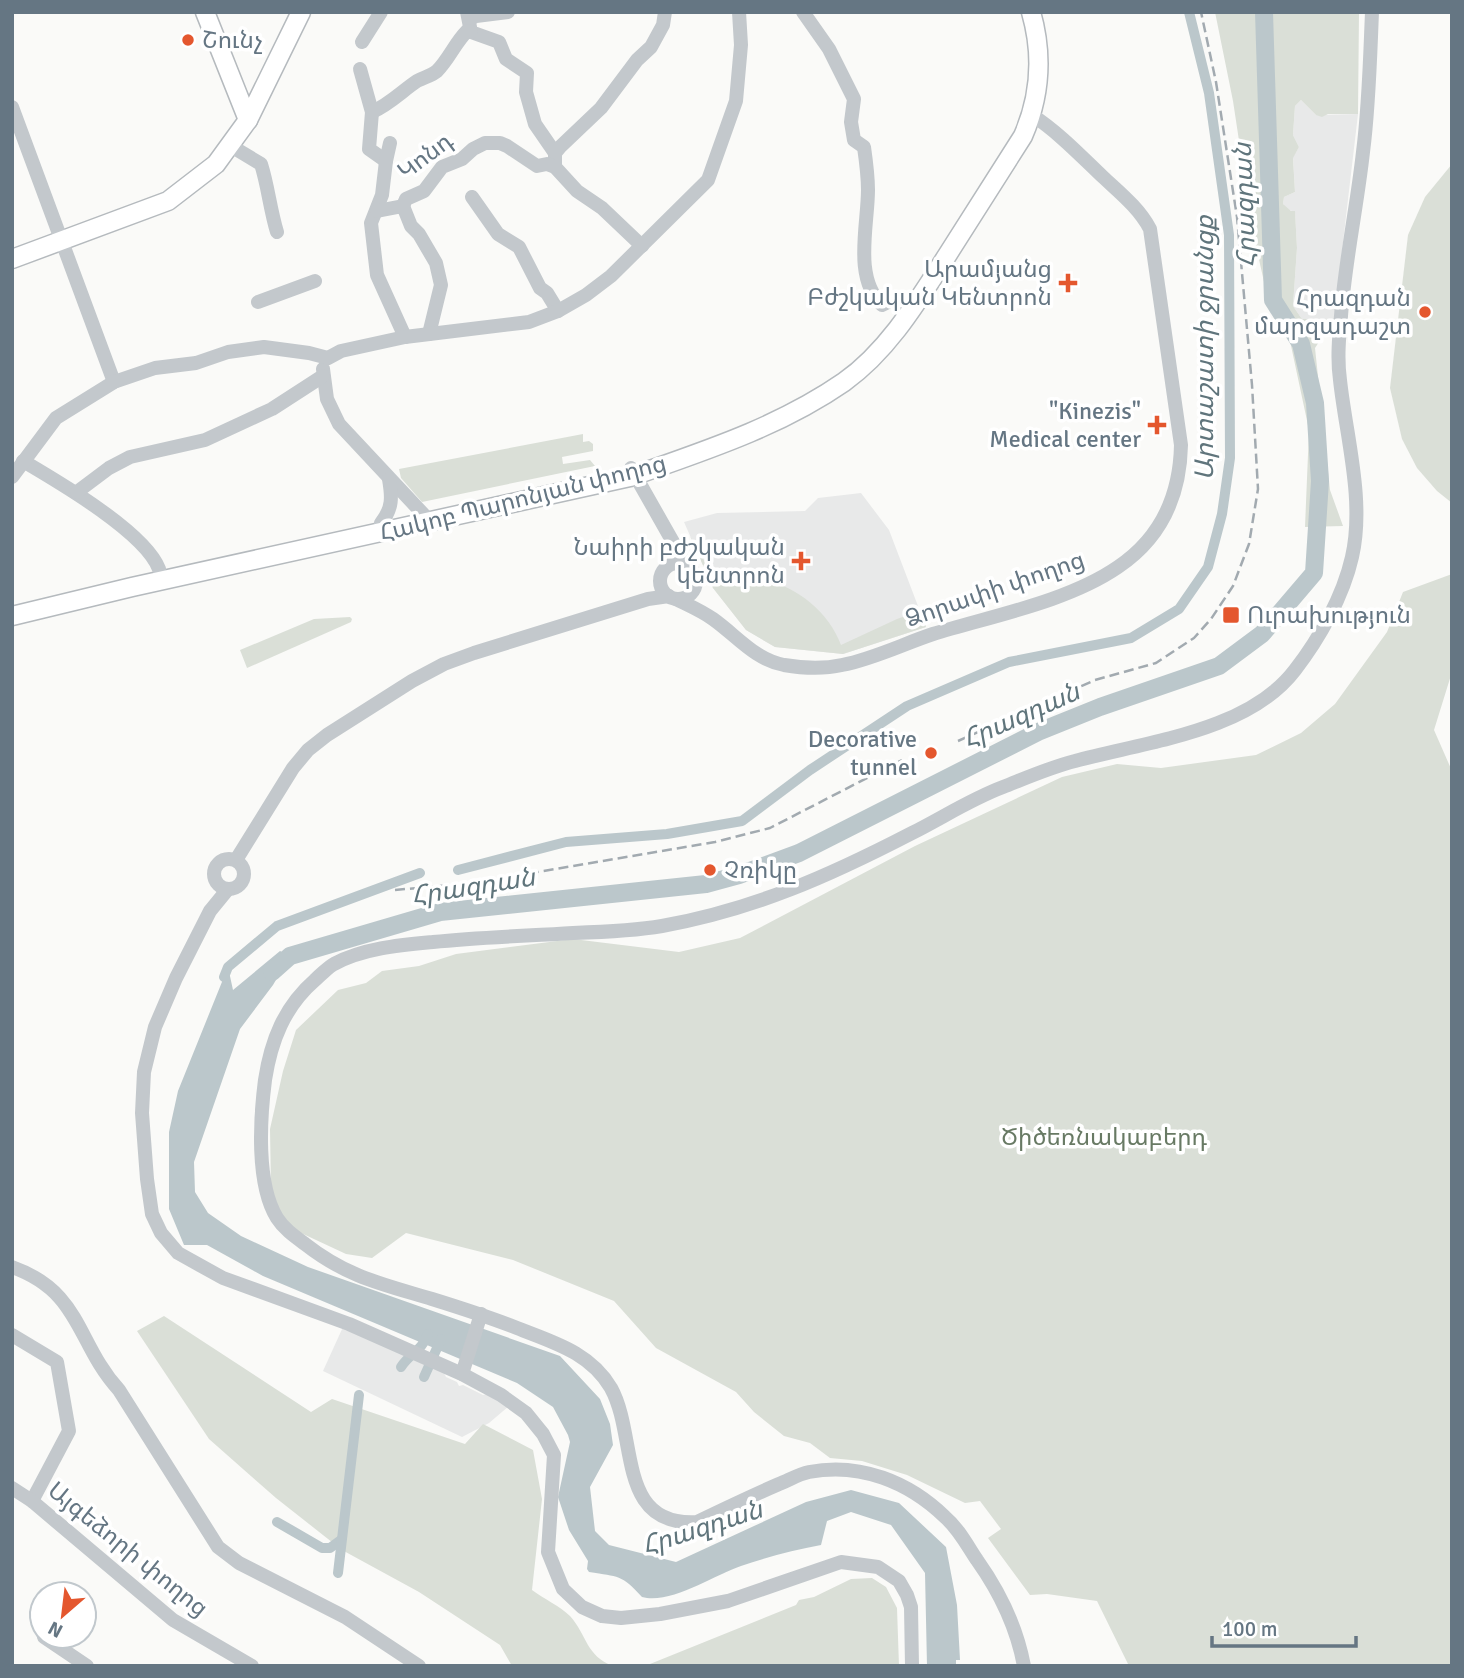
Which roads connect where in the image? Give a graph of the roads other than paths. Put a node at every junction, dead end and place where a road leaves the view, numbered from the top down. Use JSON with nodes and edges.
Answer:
{"nodes":[{"id":1,"x":205,"y":12,"type":"edge"},
{"id":2,"x":217,"y":12,"type":"edge"},
{"id":3,"x":300,"y":12,"type":"edge"},
{"id":4,"x":381,"y":12,"type":"edge"},
{"id":5,"x":508,"y":12,"type":"edge"},
{"id":6,"x":665,"y":12,"type":"edge"},
{"id":7,"x":739,"y":12,"type":"edge"},
{"id":8,"x":803,"y":12,"type":"edge"},
{"id":9,"x":1024,"y":12,"type":"edge"},
{"id":10,"x":1031,"y":12,"type":"edge"},
{"id":11,"x":1372,"y":12,"type":"edge"},
{"id":12,"x":469,"y":21,"type":"edge"},
{"id":13,"x":362,"y":42,"type":"dead end"},
{"id":14,"x":360,"y":69,"type":"dead end"},
{"id":15,"x":12,"y":107,"type":"edge"},
{"id":16,"x":372,"y":112,"type":"junction"},
{"id":17,"x":252,"y":113,"type":"junction"},
{"id":18,"x":1032,"y":115,"type":"junction"},
{"id":19,"x":390,"y":143,"type":"dead end"},
{"id":20,"x":231,"y":146,"type":"junction"},
{"id":21,"x":555,"y":160,"type":"junction"},
{"id":22,"x":386,"y":161,"type":"junction"},
{"id":23,"x":472,"y":197,"type":"dead end"},
{"id":24,"x":403,"y":206,"type":"junction"},
{"id":25,"x":377,"y":211,"type":"junction"},
{"id":26,"x":277,"y":232,"type":"dead end"},
{"id":27,"x":63,"y":241,"type":"junction"},
{"id":28,"x":642,"y":246,"type":"junction"},
{"id":29,"x":12,"y":259,"type":"edge"},
{"id":30,"x":315,"y":281,"type":"dead end"},
{"id":31,"x":258,"y":302,"type":"dead end"},
{"id":32,"x":887,"y":303,"type":"dead end"},
{"id":33,"x":558,"y":311,"type":"junction"},
{"id":34,"x":429,"y":334,"type":"junction"},
{"id":35,"x":405,"y":337,"type":"junction"},
{"id":36,"x":328,"y":358,"type":"junction"},
{"id":37,"x":323,"y":376,"type":"junction"},
{"id":38,"x":114,"y":382,"type":"junction"},
{"id":39,"x":23,"y":461,"type":"junction"},
{"id":40,"x":630,"y":472,"type":"junction"},
{"id":41,"x":12,"y":477,"type":"edge"},
{"id":42,"x":388,"y":477,"type":"junction"},
{"id":43,"x":77,"y":492,"type":"junction"},
{"id":44,"x":426,"y":518,"type":"junction"},
{"id":45,"x":382,"y":523,"type":"junction"},
{"id":46,"x":686,"y":565,"type":"junction"},
{"id":47,"x":666,"y":568,"type":"junction"},
{"id":48,"x":159,"y":569,"type":"junction"},
{"id":49,"x":695,"y":587,"type":"junction"},
{"id":50,"x":669,"y":593,"type":"junction"},
{"id":51,"x":12,"y":606,"type":"edge"},
{"id":52,"x":12,"y":616,"type":"edge"},
{"id":53,"x":712,"y":618,"type":"junction"},
{"id":54,"x":236,"y":860,"type":"junction"},
{"id":55,"x":214,"y":878,"type":"junction"},
{"id":56,"x":228,"y":889,"type":"junction"},
{"id":57,"x":210,"y":911,"type":"junction"},
{"id":58,"x":12,"y":1267,"type":"edge"},
{"id":59,"x":479,"y":1319,"type":"junction"},
{"id":60,"x":12,"y":1335,"type":"edge"},
{"id":61,"x":458,"y":1370,"type":"junction"},
{"id":62,"x":12,"y":1489,"type":"edge"},
{"id":63,"x":32,"y":1501,"type":"junction"},
{"id":64,"x":63,"y":1650,"type":"edge"},
{"id":65,"x":87,"y":1666,"type":"edge"},
{"id":66,"x":252,"y":1666,"type":"edge"},
{"id":67,"x":419,"y":1666,"type":"edge"},
{"id":68,"x":912,"y":1666,"type":"edge"},
{"id":69,"x":1024,"y":1666,"type":"edge"}],
"edges":[{"from":1,"to":17,"type":"main road"},
{"from":2,"to":17,"type":"main road"},
{"from":3,"to":17,"type":"main road"},
{"from":4,"to":13,"type":"street"},
{"from":5,"to":12,"type":"street"},
{"from":6,"to":21,"type":"street"},
{"from":7,"to":28,"type":"street"},
{"from":8,"to":32,"type":"street"},
{"from":9,"to":40,"type":"main road","name":"Հակոբ Պարոնյան փողոց"},
{"from":10,"to":18,"type":"main road","name":"Հակոբ Պարոնյան փողոց"},
{"from":11,"to":59,"type":"street"},
{"from":12,"to":16,"type":"street"},
{"from":12,"to":21,"type":"street","name":"Կոնդ"},
{"from":14,"to":16,"type":"street","name":"Կոնդ"},
{"from":15,"to":27,"type":"street"},
{"from":16,"to":22,"type":"street","name":"Կոնդ"},
{"from":17,"to":20,"type":"main road"},
{"from":18,"to":40,"type":"main road","name":"Հակոբ Պարոնյան փողոց"},
{"from":18,"to":53,"type":"street","name":"Ձորափի փողոց"},
{"from":19,"to":22,"type":"street"},
{"from":20,"to":26,"type":"street"},
{"from":20,"to":27,"type":"main road"},
{"from":21,"to":24,"type":"street","name":"Կոնդ"},
{"from":21,"to":28,"type":"street","name":"Կոնդ"},
{"from":22,"to":25,"type":"street"},
{"from":23,"to":33,"type":"street"},
{"from":24,"to":25,"type":"street","name":"Կոնդ"},
{"from":24,"to":34,"type":"street","name":"Կոնդ"},
{"from":25,"to":35,"type":"street"},
{"from":27,"to":29,"type":"main road"},
{"from":27,"to":38,"type":"street"},
{"from":28,"to":33,"type":"street"},
{"from":30,"to":31,"type":"street"},
{"from":33,"to":34,"type":"street"},
{"from":34,"to":35,"type":"street"},
{"from":35,"to":36,"type":"street"},
{"from":36,"to":37,"type":"street"},
{"from":36,"to":38,"type":"street"},
{"from":37,"to":42,"type":"street"},
{"from":37,"to":43,"type":"street"},
{"from":38,"to":39,"type":"street"},
{"from":39,"to":41,"type":"street"},
{"from":39,"to":43,"type":"street"},
{"from":40,"to":44,"type":"main road","name":"Հակոբ Պարոնյան փողոց"},
{"from":40,"to":44,"type":"main road","name":"Հակոբ Պարոնյան փողոց"},
{"from":40,"to":46,"type":"street"},
{"from":40,"to":47,"type":"street"},
{"from":42,"to":44,"type":"street"},
{"from":42,"to":45,"type":"street"},
{"from":43,"to":48,"type":"street"},
{"from":44,"to":45,"type":"main road","name":"Հակոբ Պարոնյան փողոց"},
{"from":44,"to":52,"type":"main road","name":"Հակոբ Պարոնյան փողոց"},
{"from":45,"to":48,"type":"main road","name":"Հակոբ Պարոնյան փողոց"},
{"from":46,"to":47,"type":"street"},
{"from":46,"to":49,"type":"street"},
{"from":47,"to":50,"type":"street"},
{"from":48,"to":51,"type":"main road","name":"Հակոբ Պարոնյան փողոց"},
{"from":49,"to":50,"type":"street"},
{"from":49,"to":53,"type":"street"},
{"from":50,"to":53,"type":"street"},
{"from":50,"to":54,"type":"street"},
{"from":54,"to":55,"type":"street"},
{"from":54,"to":56,"type":"street"},
{"from":55,"to":56,"type":"street"},
{"from":55,"to":57,"type":"street"},
{"from":56,"to":57,"type":"street"},
{"from":57,"to":61,"type":"street"},
{"from":58,"to":67,"type":"street"},
{"from":59,"to":61,"type":"street"},
{"from":59,"to":69,"type":"street"},
{"from":60,"to":63,"type":"street"},
{"from":61,"to":68,"type":"street"},
{"from":62,"to":63,"type":"street","name":"Այգեձորի փողոց"},
{"from":63,"to":66,"type":"street","name":"Այգեձորի փողոց"},
{"from":64,"to":65,"type":"street"}]}
